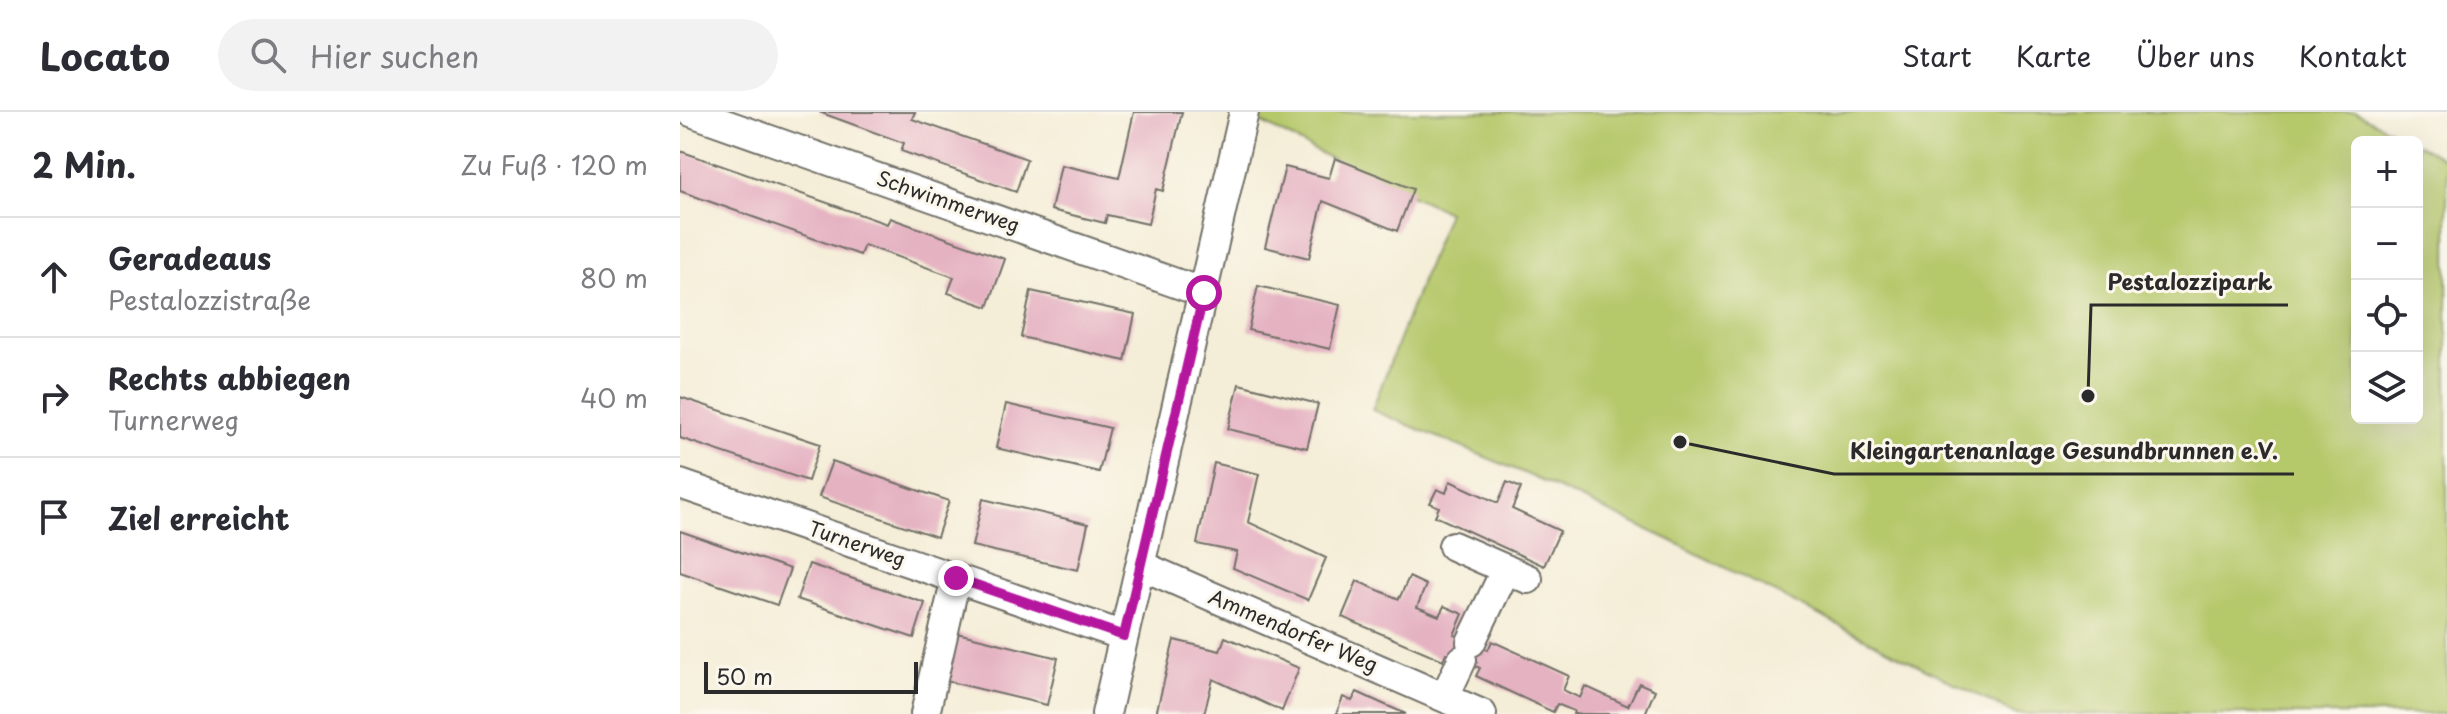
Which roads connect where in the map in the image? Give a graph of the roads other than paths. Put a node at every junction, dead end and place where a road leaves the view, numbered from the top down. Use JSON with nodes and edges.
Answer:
{"nodes":[{"id":1,"x":691,"y":112,"type":"edge"},
{"id":2,"x":1244,"y":112,"type":"edge"},
{"id":3,"x":1204,"y":293,"type":"junction"},
{"id":4,"x":680,"y":484,"type":"edge"},
{"id":5,"x":1453,"y":546,"type":"dead end"},
{"id":6,"x":1140,"y":565,"type":"junction"},
{"id":7,"x":956,"y":578,"type":"junction"},
{"id":8,"x":1124,"y":636,"type":"junction"},
{"id":9,"x":1462,"y":707,"type":"edge"},
{"id":10,"x":925,"y":714,"type":"edge"},
{"id":11,"x":1106,"y":714,"type":"edge"}],
"edges":[{"from":1,"to":3,"type":"street","name":"Schwimmerweg"},
{"from":2,"to":3,"type":"street"},
{"from":3,"to":6,"type":"street"},
{"from":4,"to":7,"type":"street","name":"Turnerweg"},
{"from":5,"to":9,"type":"street","name":"Ammendorfer Weg"},
{"from":6,"to":8,"type":"street"},
{"from":6,"to":9,"type":"street","name":"Ammendorfer Weg"},
{"from":7,"to":8,"type":"street","name":"Turnerweg"},
{"from":7,"to":10,"type":"street"},
{"from":8,"to":11,"type":"street"}]}
